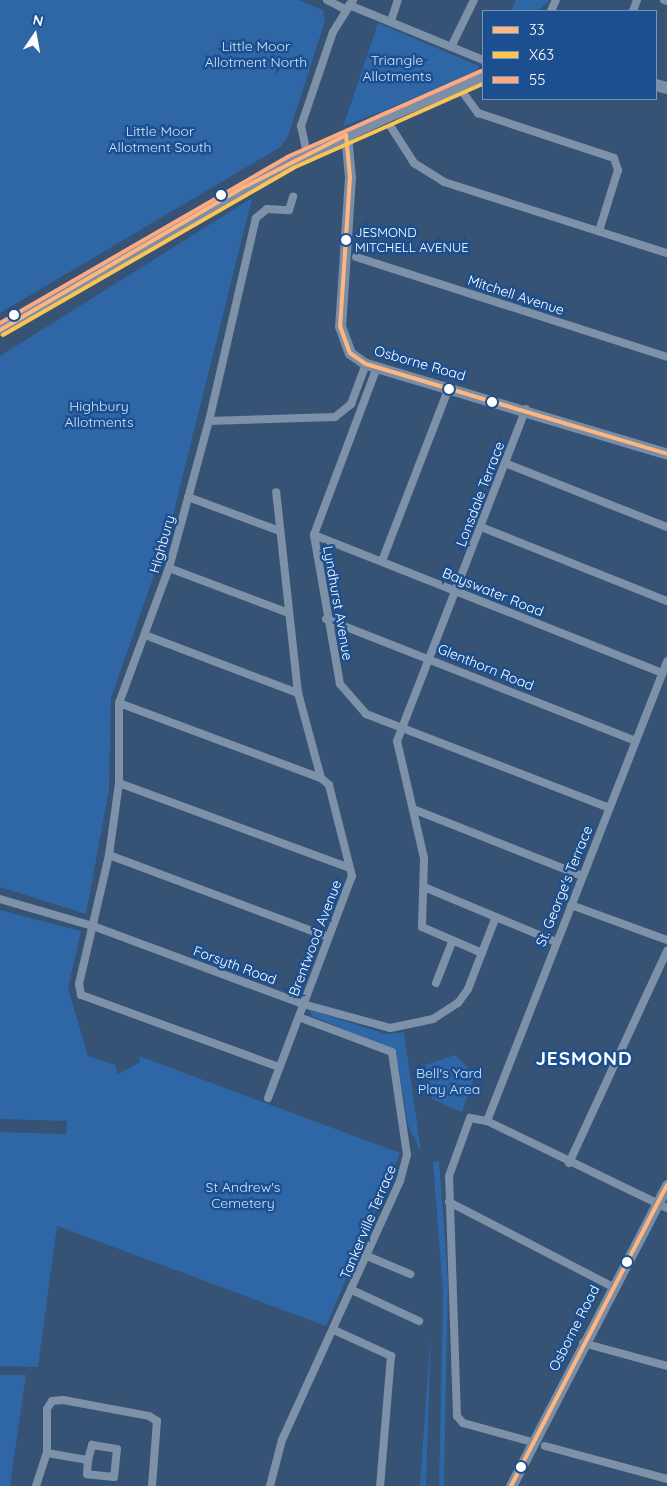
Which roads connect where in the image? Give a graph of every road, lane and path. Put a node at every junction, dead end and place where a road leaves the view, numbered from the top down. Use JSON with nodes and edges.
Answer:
{"nodes":[{"id":1,"x":327,"y":0,"type":"edge"},
{"id":2,"x":398,"y":0,"type":"edge"},
{"id":3,"x":474,"y":0,"type":"edge"},
{"id":4,"x":349,"y":5,"type":"edge"},
{"id":5,"x":388,"y":20,"type":"junction"},
{"id":6,"x":451,"y":47,"type":"junction"},
{"id":7,"x":482,"y":60,"type":"edge"},
{"id":8,"x":482,"y":78,"type":"edge"},
{"id":9,"x":464,"y":94,"type":"dead end"},
{"id":10,"x":391,"y":127,"type":"dead end"},
{"id":11,"x":342,"y":137,"type":"junction"},
{"id":12,"x":312,"y":152,"type":"junction"},
{"id":13,"x":293,"y":197,"type":"dead end"},
{"id":14,"x":599,"y":232,"type":"junction"},
{"id":15,"x":667,"y":253,"type":"edge"},
{"id":16,"x":356,"y":257,"type":"dead end"},
{"id":17,"x":0,"y":330,"type":"edge"},
{"id":18,"x":667,"y":357,"type":"edge"},
{"id":19,"x":372,"y":366,"type":"junction"},
{"id":20,"x":449,"y":387,"type":"junction"},
{"id":21,"x":526,"y":409,"type":"junction"},
{"id":22,"x":209,"y":421,"type":"junction"},
{"id":23,"x":667,"y":454,"type":"edge"},
{"id":24,"x":505,"y":463,"type":"junction"},
{"id":25,"x":276,"y":492,"type":"dead end"},
{"id":26,"x":188,"y":497,"type":"junction"},
{"id":27,"x":481,"y":526,"type":"junction"},
{"id":28,"x":667,"y":527,"type":"edge"},
{"id":29,"x":277,"y":530,"type":"junction"},
{"id":30,"x":314,"y":535,"type":"junction"},
{"id":31,"x":382,"y":561,"type":"junction"},
{"id":32,"x":169,"y":568,"type":"junction"},
{"id":33,"x":456,"y":590,"type":"junction"},
{"id":34,"x":667,"y":601,"type":"edge"},
{"id":35,"x":286,"y":612,"type":"junction"},
{"id":36,"x":326,"y":619,"type":"junction"},
{"id":37,"x":145,"y":635,"type":"junction"},
{"id":38,"x":429,"y":657,"type":"junction"},
{"id":39,"x":667,"y":661,"type":"edge"},
{"id":40,"x":662,"y":673,"type":"junction"},
{"id":41,"x":298,"y":693,"type":"junction"},
{"id":42,"x":119,"y":703,"type":"junction"},
{"id":43,"x":402,"y":726,"type":"junction"},
{"id":44,"x":636,"y":741,"type":"junction"},
{"id":45,"x":321,"y":778,"type":"junction"},
{"id":46,"x":119,"y":783,"type":"junction"},
{"id":47,"x":609,"y":808,"type":"junction"},
{"id":48,"x":413,"y":810,"type":"junction"},
{"id":49,"x":109,"y":855,"type":"junction"},
{"id":50,"x":350,"y":868,"type":"junction"},
{"id":51,"x":582,"y":876,"type":"junction"},
{"id":52,"x":424,"y":887,"type":"junction"},
{"id":53,"x":0,"y":899,"type":"edge"},
{"id":54,"x":571,"y":905,"type":"junction"},
{"id":55,"x":496,"y":919,"type":"junction"},
{"id":56,"x":93,"y":926,"type":"junction"},
{"id":57,"x":328,"y":937,"type":"junction"},
{"id":58,"x":667,"y":940,"type":"edge"},
{"id":59,"x":452,"y":942,"type":"junction"},
{"id":60,"x":556,"y":942,"type":"junction"},
{"id":61,"x":667,"y":951,"type":"edge"},
{"id":62,"x":482,"y":953,"type":"junction"},
{"id":63,"x":436,"y":983,"type":"dead end"},
{"id":64,"x":303,"y":1004,"type":"junction"},
{"id":65,"x":299,"y":1017,"type":"junction"},
{"id":66,"x":279,"y":1067,"type":"junction"},
{"id":67,"x":268,"y":1098,"type":"dead end"},
{"id":68,"x":486,"y":1121,"type":"junction"},
{"id":69,"x":569,"y":1163,"type":"junction"},
{"id":70,"x":667,"y":1184,"type":"edge"},
{"id":71,"x":449,"y":1202,"type":"junction"},
{"id":72,"x":662,"y":1207,"type":"edge"},
{"id":73,"x":367,"y":1256,"type":"junction"},
{"id":74,"x":410,"y":1274,"type":"dead end"},
{"id":75,"x":612,"y":1287,"type":"junction"},
{"id":76,"x":352,"y":1290,"type":"junction"},
{"id":77,"x":419,"y":1320,"type":"dead end"},
{"id":78,"x":334,"y":1330,"type":"junction"},
{"id":79,"x":583,"y":1343,"type":"junction"},
{"id":80,"x":667,"y":1366,"type":"edge"},
{"id":81,"x":532,"y":1442,"type":"junction"},
{"id":82,"x":545,"y":1446,"type":"dead end"},
{"id":83,"x":47,"y":1453,"type":"junction"},
{"id":84,"x":88,"y":1460,"type":"junction"},
{"id":85,"x":667,"y":1479,"type":"edge"},
{"id":86,"x":36,"y":1486,"type":"edge"},
{"id":87,"x":152,"y":1486,"type":"edge"},
{"id":88,"x":270,"y":1486,"type":"edge"},
{"id":89,"x":380,"y":1486,"type":"edge"},
{"id":90,"x":511,"y":1486,"type":"edge"}],
"edges":[{"from":1,"to":4,"type":"street"},
{"from":2,"to":5,"type":"street"},
{"from":3,"to":6,"type":"street"},
{"from":4,"to":5,"type":"street"},
{"from":4,"to":12,"type":"street"},
{"from":5,"to":6,"type":"street"},
{"from":6,"to":7,"type":"street"},
{"from":8,"to":11,"type":"main road"},
{"from":9,"to":14,"type":"street"},
{"from":10,"to":14,"type":"street"},
{"from":11,"to":12,"type":"main road"},
{"from":11,"to":19,"type":"main road","name":"Osborne Road"},
{"from":12,"to":17,"type":"main road"},
{"from":13,"to":22,"type":"street","name":"Highbury"},
{"from":14,"to":15,"type":"street"},
{"from":16,"to":18,"type":"street","name":"Mitchell Avenue"},
{"from":19,"to":20,"type":"main road","name":"Osborne Road"},
{"from":19,"to":22,"type":"street"},
{"from":19,"to":30,"type":"street","name":"Lyndhurst Avenue"},
{"from":20,"to":21,"type":"main road","name":"Osborne Road"},
{"from":20,"to":31,"type":"street"},
{"from":21,"to":23,"type":"main road","name":"Osborne Road"},
{"from":21,"to":24,"type":"street","name":"Lonsdale Terrace"},
{"from":22,"to":26,"type":"street","name":"Highbury"},
{"from":24,"to":27,"type":"street","name":"Lonsdale Terrace"},
{"from":24,"to":28,"type":"street"},
{"from":25,"to":29,"type":"street","name":"Brentwood Avenue"},
{"from":26,"to":29,"type":"street"},
{"from":26,"to":32,"type":"street","name":"Highbury"},
{"from":27,"to":33,"type":"street","name":"Lonsdale Terrace"},
{"from":27,"to":34,"type":"street"},
{"from":29,"to":35,"type":"street","name":"Brentwood Avenue"},
{"from":30,"to":31,"type":"street","name":"Bayswater Road"},
{"from":30,"to":36,"type":"street","name":"Lyndhurst Avenue"},
{"from":31,"to":33,"type":"street","name":"Bayswater Road"},
{"from":32,"to":35,"type":"street"},
{"from":32,"to":37,"type":"street","name":"Highbury"},
{"from":33,"to":38,"type":"street","name":"Lonsdale Terrace"},
{"from":33,"to":40,"type":"street","name":"Bayswater Road"},
{"from":35,"to":41,"type":"street","name":"Brentwood Avenue"},
{"from":36,"to":38,"type":"street","name":"Glenthorn Road"},
{"from":36,"to":43,"type":"street","name":"Lyndhurst Avenue"},
{"from":37,"to":41,"type":"street"},
{"from":37,"to":42,"type":"street","name":"Highbury"},
{"from":38,"to":43,"type":"street","name":"Lonsdale Terrace"},
{"from":38,"to":44,"type":"street","name":"Glenthorn Road"},
{"from":39,"to":40,"type":"street","name":"St. George's Terrace"},
{"from":40,"to":44,"type":"street","name":"St. George's Terrace"},
{"from":41,"to":45,"type":"street","name":"Brentwood Avenue"},
{"from":42,"to":45,"type":"street"},
{"from":42,"to":46,"type":"street","name":"Highbury"},
{"from":43,"to":47,"type":"street","name":"Lyndhurst Avenue"},
{"from":43,"to":48,"type":"street","name":"Lonsdale Terrace"},
{"from":44,"to":47,"type":"street","name":"St. George's Terrace"},
{"from":45,"to":50,"type":"street","name":"Brentwood Avenue"},
{"from":46,"to":49,"type":"street","name":"Highbury"},
{"from":46,"to":50,"type":"street"},
{"from":47,"to":51,"type":"street","name":"St. George's Terrace"},
{"from":48,"to":51,"type":"street"},
{"from":48,"to":52,"type":"street","name":"Lonsdale Terrace"},
{"from":49,"to":56,"type":"street","name":"Highbury"},
{"from":49,"to":57,"type":"street"},
{"from":50,"to":57,"type":"street","name":"Brentwood Avenue"},
{"from":51,"to":54,"type":"street","name":"St. George's Terrace"},
{"from":52,"to":55,"type":"street"},
{"from":52,"to":59,"type":"street","name":"Lonsdale Terrace"},
{"from":53,"to":56,"type":"street","name":"Forsyth Road"},
{"from":54,"to":58,"type":"street"},
{"from":54,"to":60,"type":"street","name":"St. George's Terrace"},
{"from":55,"to":60,"type":"street"},
{"from":55,"to":62,"type":"street","name":"Forsyth Road"},
{"from":56,"to":64,"type":"street","name":"Forsyth Road"},
{"from":56,"to":66,"type":"street","name":"Highbury"},
{"from":57,"to":64,"type":"street","name":"Brentwood Avenue"},
{"from":59,"to":62,"type":"street"},
{"from":59,"to":63,"type":"street"},
{"from":60,"to":68,"type":"street","name":"St. George's Terrace"},
{"from":61,"to":69,"type":"street"},
{"from":62,"to":64,"type":"street","name":"Forsyth Road"},
{"from":64,"to":65,"type":"street","name":"Brentwood Avenue"},
{"from":65,"to":66,"type":"street","name":"Brentwood Avenue"},
{"from":65,"to":73,"type":"street","name":"Tankerville Terrace"},
{"from":66,"to":67,"type":"street","name":"Brentwood Avenue"},
{"from":68,"to":69,"type":"street"},
{"from":68,"to":71,"type":"street"},
{"from":69,"to":72,"type":"street"},
{"from":70,"to":72,"type":"main road","name":"Osborne Road"},
{"from":71,"to":75,"type":"street"},
{"from":71,"to":81,"type":"street"},
{"from":72,"to":75,"type":"main road","name":"Osborne Road"},
{"from":73,"to":74,"type":"street"},
{"from":73,"to":76,"type":"street","name":"Tankerville Terrace"},
{"from":75,"to":79,"type":"main road","name":"Osborne Road"},
{"from":76,"to":77,"type":"street"},
{"from":76,"to":78,"type":"street","name":"Tankerville Terrace"},
{"from":78,"to":88,"type":"street","name":"Tankerville Terrace"},
{"from":78,"to":89,"type":"street"},
{"from":79,"to":80,"type":"street"},
{"from":79,"to":81,"type":"main road","name":"Osborne Road"},
{"from":81,"to":90,"type":"main road","name":"Osborne Road"},
{"from":82,"to":85,"type":"street"},
{"from":83,"to":84,"type":"street"},
{"from":83,"to":86,"type":"street"},
{"from":83,"to":87,"type":"street"},
{"from":84,"to":84,"type":"street"}]}
